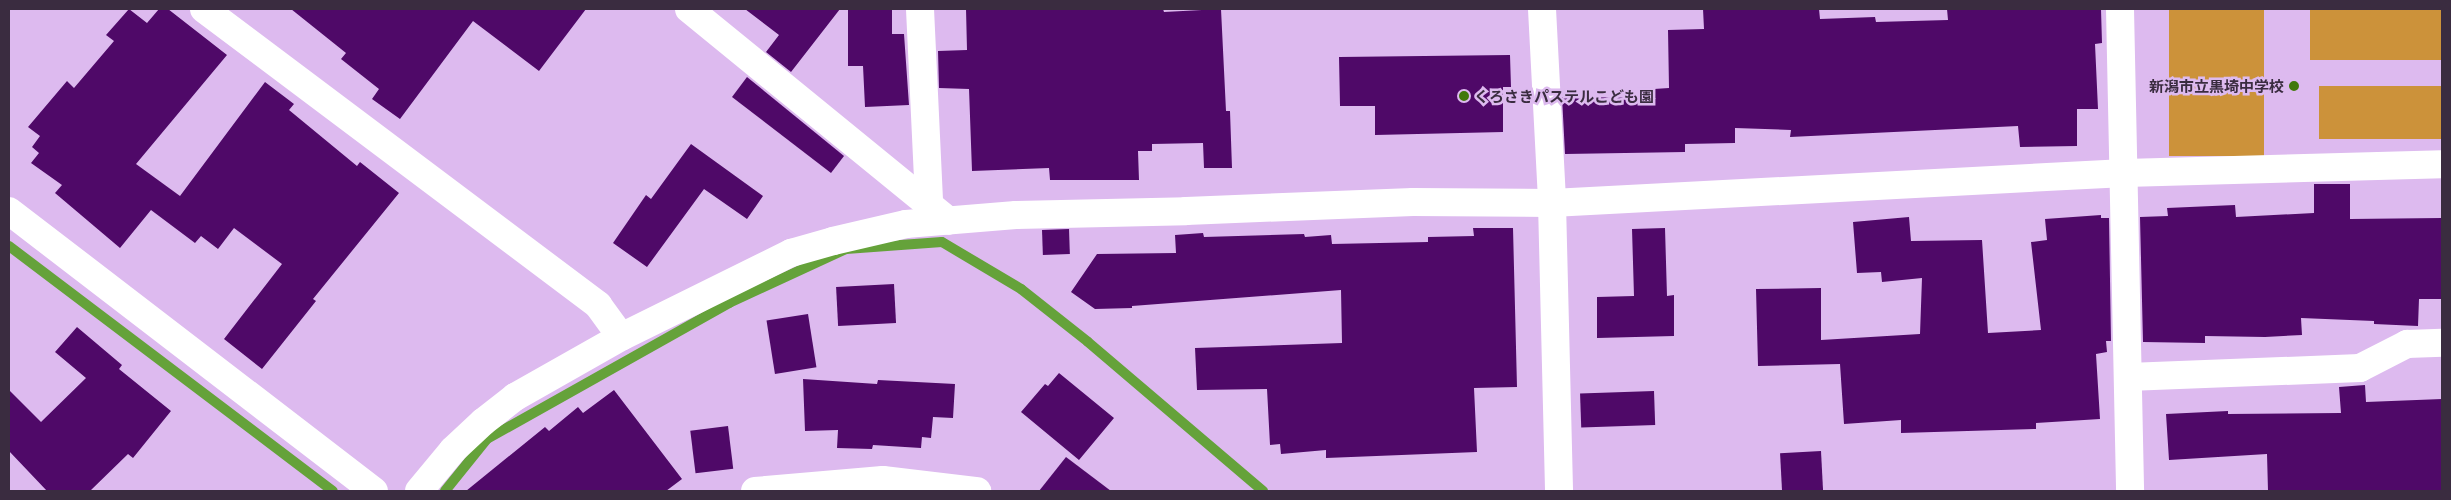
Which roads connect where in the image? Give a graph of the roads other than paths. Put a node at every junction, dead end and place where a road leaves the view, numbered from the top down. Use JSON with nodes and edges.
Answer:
{"nodes":[{"id":1,"x":204,"y":9,"type":"edge"},
{"id":2,"x":688,"y":9,"type":"edge"},
{"id":3,"x":920,"y":9,"type":"edge"},
{"id":4,"x":1542,"y":9,"type":"edge"},
{"id":5,"x":2120,"y":9,"type":"edge"},
{"id":6,"x":2442,"y":164,"type":"edge"},
{"id":7,"x":2125,"y":173,"type":"junction"},
{"id":8,"x":1552,"y":203,"type":"junction"},
{"id":9,"x":9,"y":211,"type":"edge"},
{"id":10,"x":939,"y":212,"type":"junction"},
{"id":11,"x":621,"y":336,"type":"junction"},
{"id":12,"x":2442,"y":343,"type":"edge"},
{"id":13,"x":2128,"y":377,"type":"junction"},
{"id":14,"x":374,"y":491,"type":"edge"},
{"id":15,"x":419,"y":491,"type":"edge"},
{"id":16,"x":755,"y":491,"type":"edge"},
{"id":17,"x":977,"y":491,"type":"edge"},
{"id":18,"x":1559,"y":491,"type":"edge"},
{"id":19,"x":2130,"y":491,"type":"edge"}],
"edges":[{"from":1,"to":11,"type":"street"},
{"from":2,"to":10,"type":"street"},
{"from":3,"to":10,"type":"street"},
{"from":4,"to":8,"type":"street"},
{"from":5,"to":7,"type":"street"},
{"from":6,"to":7,"type":"street"},
{"from":7,"to":8,"type":"street"},
{"from":7,"to":13,"type":"street"},
{"from":8,"to":10,"type":"street"},
{"from":8,"to":18,"type":"street"},
{"from":9,"to":14,"type":"street"},
{"from":10,"to":11,"type":"street"},
{"from":11,"to":15,"type":"street"},
{"from":12,"to":13,"type":"street"},
{"from":13,"to":19,"type":"street"},
{"from":16,"to":17,"type":"street"}]}
